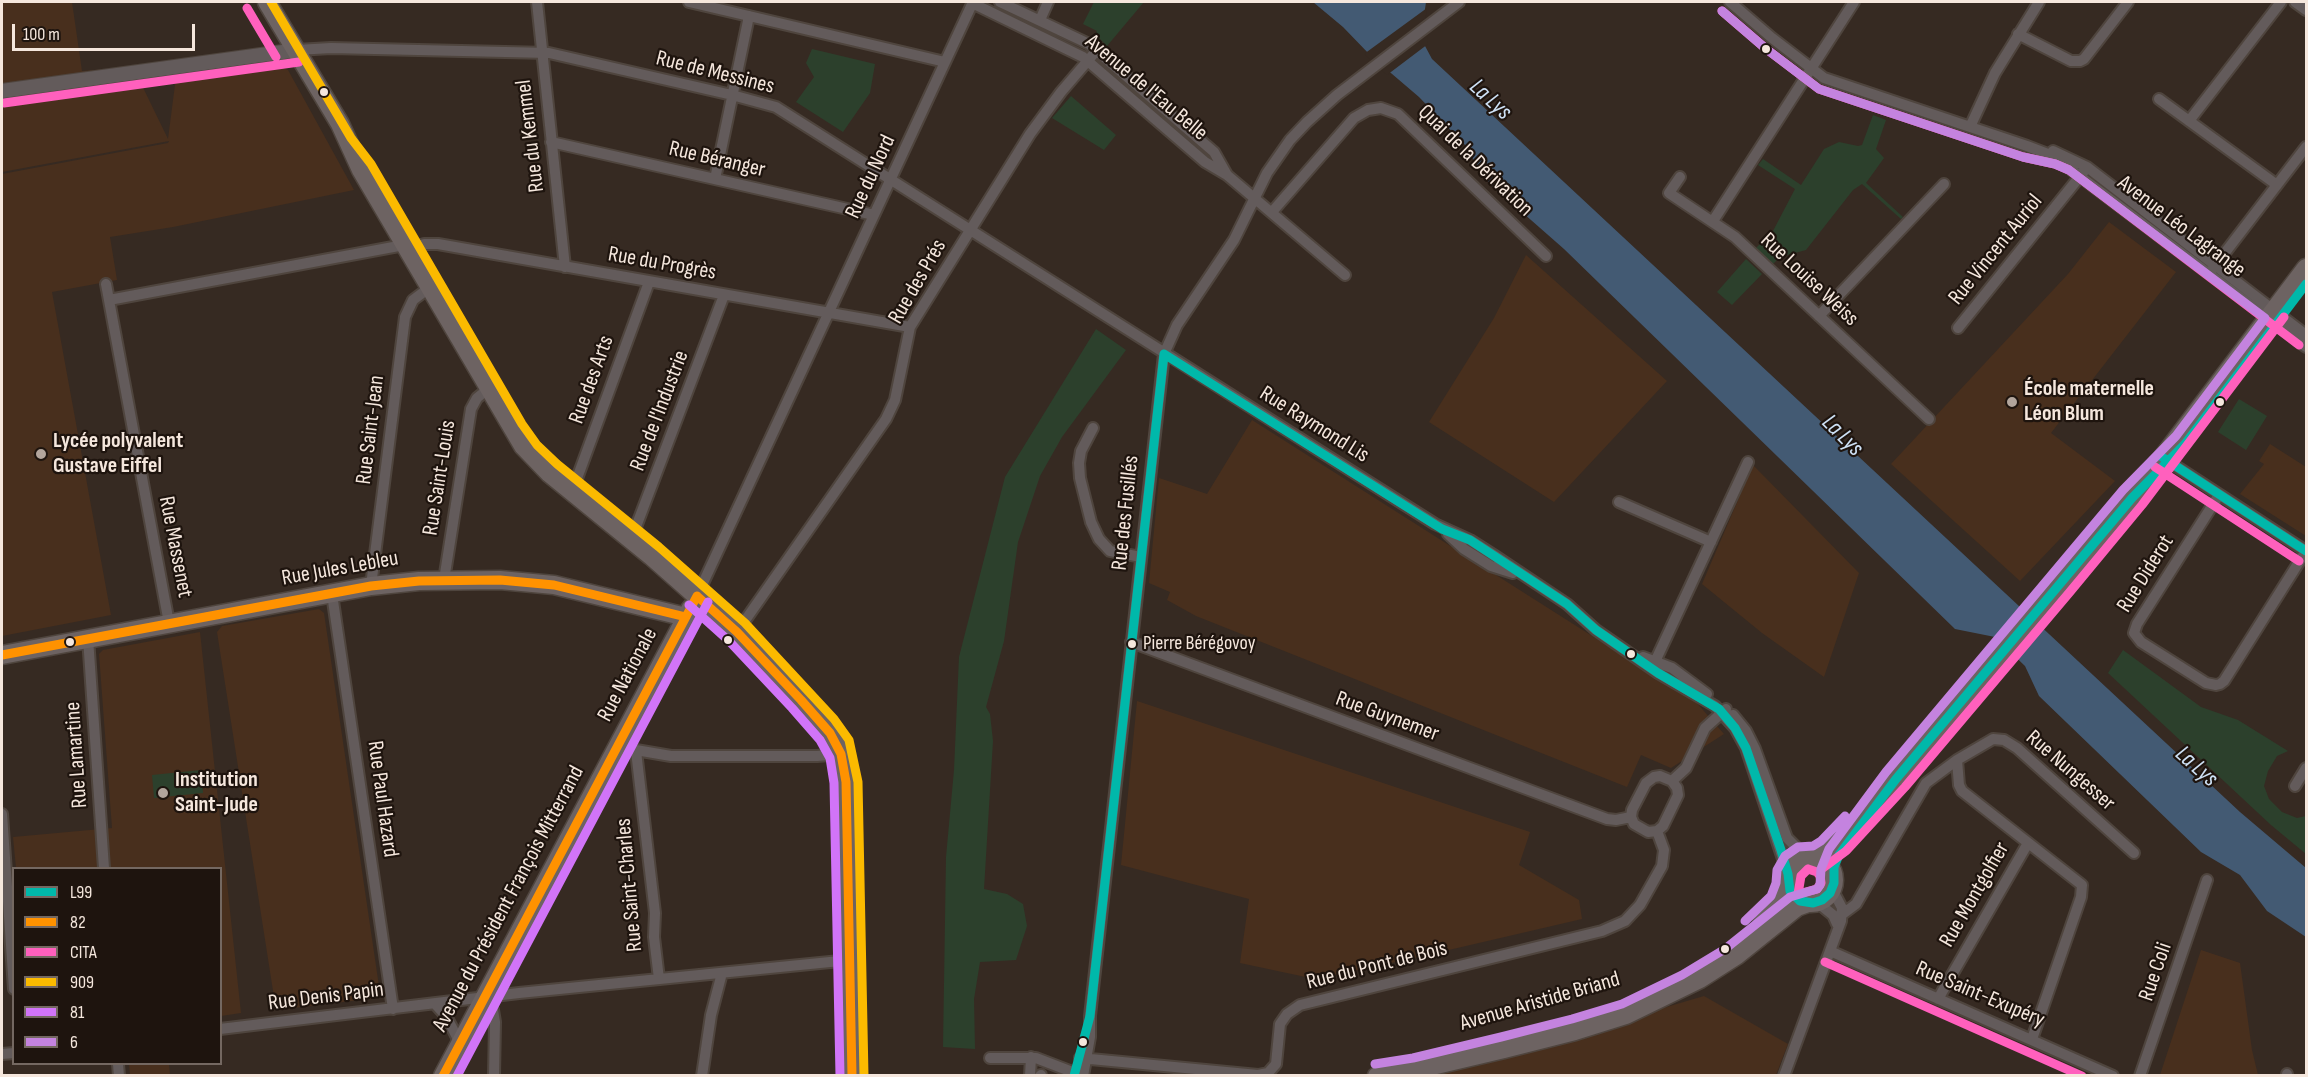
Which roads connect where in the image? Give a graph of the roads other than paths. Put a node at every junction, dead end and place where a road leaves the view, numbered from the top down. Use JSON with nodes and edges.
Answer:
{"nodes":[{"id":1,"x":257,"y":2,"type":"edge"},
{"id":2,"x":267,"y":2,"type":"edge"},
{"id":3,"x":537,"y":2,"type":"edge"},
{"id":4,"x":689,"y":2,"type":"edge"},
{"id":5,"x":973,"y":2,"type":"edge"},
{"id":6,"x":1000,"y":2,"type":"edge"},
{"id":7,"x":1048,"y":2,"type":"edge"},
{"id":8,"x":1730,"y":2,"type":"edge"},
{"id":9,"x":1854,"y":2,"type":"edge"},
{"id":10,"x":2039,"y":2,"type":"edge"},
{"id":11,"x":2128,"y":2,"type":"edge"},
{"id":12,"x":2281,"y":2,"type":"edge"},
{"id":13,"x":2295,"y":2,"type":"edge"},
{"id":14,"x":1455,"y":4,"type":"edge"},
{"id":15,"x":2307,"y":10,"type":"edge"},
{"id":16,"x":749,"y":16,"type":"junction"},
{"id":17,"x":1040,"y":20,"type":"junction"},
{"id":18,"x":2018,"y":34,"type":"junction"},
{"id":19,"x":1097,"y":50,"type":"junction"},
{"id":20,"x":291,"y":51,"type":"junction"},
{"id":21,"x":541,"y":52,"type":"junction"},
{"id":22,"x":1087,"y":61,"type":"junction"},
{"id":23,"x":945,"y":62,"type":"junction"},
{"id":24,"x":1811,"y":70,"type":"junction"},
{"id":25,"x":2,"y":91,"type":"edge"},
{"id":26,"x":732,"y":95,"type":"junction"},
{"id":27,"x":2159,"y":99,"type":"dead end"},
{"id":28,"x":2189,"y":121,"type":"junction"},
{"id":29,"x":1970,"y":127,"type":"junction"},
{"id":30,"x":551,"y":142,"type":"junction"},
{"id":31,"x":2307,"y":147,"type":"edge"},
{"id":32,"x":2084,"y":171,"type":"junction"},
{"id":33,"x":1227,"y":175,"type":"junction"},
{"id":34,"x":1680,"y":177,"type":"dead end"},
{"id":35,"x":715,"y":179,"type":"junction"},
{"id":36,"x":891,"y":180,"type":"junction"},
{"id":37,"x":1944,"y":184,"type":"dead end"},
{"id":38,"x":2277,"y":185,"type":"junction"},
{"id":39,"x":1255,"y":198,"type":"junction"},
{"id":40,"x":1272,"y":212,"type":"junction"},
{"id":41,"x":874,"y":215,"type":"junction"},
{"id":42,"x":1713,"y":221,"type":"junction"},
{"id":43,"x":971,"y":230,"type":"junction"},
{"id":44,"x":406,"y":248,"type":"junction"},
{"id":45,"x":1546,"y":256,"type":"dead end"},
{"id":46,"x":565,"y":267,"type":"junction"},
{"id":47,"x":2307,"y":268,"type":"edge"},
{"id":48,"x":2212,"y":269,"type":"junction"},
{"id":49,"x":1345,"y":275,"type":"dead end"},
{"id":50,"x":649,"y":282,"type":"junction"},
{"id":51,"x":106,"y":284,"type":"dead end"},
{"id":52,"x":2307,"y":284,"type":"edge"},
{"id":53,"x":429,"y":288,"type":"junction"},
{"id":54,"x":724,"y":295,"type":"junction"},
{"id":55,"x":109,"y":300,"type":"junction"},
{"id":56,"x":829,"y":314,"type":"junction"},
{"id":57,"x":1819,"y":316,"type":"junction"},
{"id":58,"x":2275,"y":317,"type":"junction"},
{"id":59,"x":910,"y":327,"type":"junction"},
{"id":60,"x":1958,"y":328,"type":"dead end"},
{"id":61,"x":2307,"y":334,"type":"edge"},
{"id":62,"x":2307,"y":347,"type":"edge"},
{"id":63,"x":1164,"y":354,"type":"junction"},
{"id":64,"x":488,"y":389,"type":"junction"},
{"id":65,"x":1929,"y":419,"type":"dead end"},
{"id":66,"x":1093,"y":428,"type":"dead end"},
{"id":67,"x":2166,"y":459,"type":"junction"},
{"id":68,"x":1748,"y":462,"type":"dead end"},
{"id":69,"x":572,"y":492,"type":"junction"},
{"id":70,"x":2219,"y":495,"type":"junction"},
{"id":71,"x":1619,"y":502,"type":"dead end"},
{"id":72,"x":631,"y":540,"type":"junction"},
{"id":73,"x":1711,"y":542,"type":"junction"},
{"id":74,"x":2306,"y":551,"type":"edge"},
{"id":75,"x":1141,"y":557,"type":"junction"},
{"id":76,"x":444,"y":580,"type":"junction"},
{"id":77,"x":371,"y":586,"type":"junction"},
{"id":78,"x":332,"y":594,"type":"junction"},
{"id":79,"x":697,"y":596,"type":"junction"},
{"id":80,"x":686,"y":616,"type":"junction"},
{"id":81,"x":169,"y":623,"type":"junction"},
{"id":82,"x":737,"y":632,"type":"junction"},
{"id":83,"x":88,"y":638,"type":"junction"},
{"id":84,"x":1131,"y":642,"type":"junction"},
{"id":85,"x":2,"y":655,"type":"edge"},
{"id":86,"x":1654,"y":665,"type":"junction"},
{"id":87,"x":1724,"y":711,"type":"junction"},
{"id":88,"x":627,"y":748,"type":"junction"},
{"id":89,"x":841,"y":754,"type":"junction"},
{"id":90,"x":1957,"y":760,"type":"junction"},
{"id":91,"x":2307,"y":768,"type":"edge"},
{"id":92,"x":1896,"y":779,"type":"junction"},
{"id":93,"x":1672,"y":781,"type":"junction"},
{"id":94,"x":2295,"y":786,"type":"dead end"},
{"id":95,"x":2,"y":814,"type":"edge"},
{"id":96,"x":1631,"y":817,"type":"junction"},
{"id":97,"x":1657,"y":831,"type":"junction"},
{"id":98,"x":2028,"y":843,"type":"junction"},
{"id":99,"x":2133,"y":853,"type":"dead end"},
{"id":100,"x":1811,"y":857,"type":"junction"},
{"id":101,"x":104,"y":867,"type":"edge"},
{"id":102,"x":1788,"y":880,"type":"junction"},
{"id":103,"x":1832,"y":880,"type":"junction"},
{"id":104,"x":2207,"y":880,"type":"dead end"},
{"id":105,"x":1813,"y":903,"type":"junction"},
{"id":106,"x":1839,"y":917,"type":"junction"},
{"id":107,"x":1830,"y":951,"type":"junction"},
{"id":108,"x":12,"y":960,"type":"edge"},
{"id":109,"x":850,"y":960,"type":"junction"},
{"id":110,"x":723,"y":973,"type":"junction"},
{"id":111,"x":659,"y":979,"type":"junction"},
{"id":112,"x":484,"y":998,"type":"junction"},
{"id":113,"x":1938,"y":999,"type":"junction"},
{"id":114,"x":436,"y":1005,"type":"junction"},
{"id":115,"x":393,"y":1009,"type":"junction"},
{"id":116,"x":222,"y":1029,"type":"edge"},
{"id":117,"x":2032,"y":1039,"type":"junction"},
{"id":118,"x":460,"y":1043,"type":"junction"},
{"id":119,"x":1031,"y":1057,"type":"junction"},
{"id":120,"x":990,"y":1058,"type":"dead end"},
{"id":121,"x":1083,"y":1058,"type":"junction"},
{"id":122,"x":1077,"y":1075,"type":"edge"},
{"id":123,"x":443,"y":1076,"type":"edge"},
{"id":124,"x":494,"y":1076,"type":"edge"},
{"id":125,"x":702,"y":1076,"type":"edge"},
{"id":126,"x":852,"y":1076,"type":"edge"},
{"id":127,"x":1030,"y":1076,"type":"edge"},
{"id":128,"x":1376,"y":1076,"type":"edge"},
{"id":129,"x":1784,"y":1076,"type":"edge"},
{"id":130,"x":2113,"y":1076,"type":"edge"},
{"id":131,"x":2140,"y":1076,"type":"edge"}],
"edges":[{"from":1,"to":20,"type":"main road"},
{"from":2,"to":20,"type":"main road"},
{"from":3,"to":21,"type":"street","name":"Rue du Kemmel"},
{"from":4,"to":16,"type":"street"},
{"from":5,"to":22,"type":"street","name":"Avenue de l'Eau Belle"},
{"from":5,"to":23,"type":"street","name":"Rue du Nord"},
{"from":6,"to":17,"type":"street","name":"Avenue de l'Eau Belle"},
{"from":7,"to":17,"type":"street"},
{"from":8,"to":24,"type":"street","name":"Avenue Léo Lagrange"},
{"from":9,"to":24,"type":"street"},
{"from":10,"to":18,"type":"street"},
{"from":11,"to":18,"type":"street"},
{"from":12,"to":28,"type":"street"},
{"from":13,"to":15,"type":"street"},
{"from":14,"to":39,"type":"street","name":"Rue des Fusillés"},
{"from":16,"to":23,"type":"street"},
{"from":16,"to":26,"type":"street"},
{"from":17,"to":19,"type":"street","name":"Avenue de l'Eau Belle"},
{"from":18,"to":29,"type":"street"},
{"from":19,"to":22,"type":"street","name":"Rue des Prés"},
{"from":19,"to":33,"type":"street","name":"Avenue de l'Eau Belle"},
{"from":20,"to":21,"type":"street","name":"Rue de Messines"},
{"from":20,"to":25,"type":"street"},
{"from":20,"to":44,"type":"main road"},
{"from":21,"to":26,"type":"street","name":"Rue de Messines"},
{"from":21,"to":30,"type":"street","name":"Rue du Kemmel"},
{"from":22,"to":33,"type":"street","name":"Avenue de l'Eau Belle"},
{"from":22,"to":43,"type":"street","name":"Rue des Prés"},
{"from":23,"to":36,"type":"street","name":"Rue du Nord"},
{"from":24,"to":29,"type":"street","name":"Avenue Léo Lagrange"},
{"from":24,"to":42,"type":"street"},
{"from":26,"to":35,"type":"street"},
{"from":26,"to":36,"type":"street","name":"Rue de Messines"},
{"from":27,"to":28,"type":"street"},
{"from":28,"to":38,"type":"street"},
{"from":29,"to":32,"type":"street","name":"Avenue Léo Lagrange"},
{"from":30,"to":35,"type":"street","name":"Rue Béranger"},
{"from":30,"to":46,"type":"street","name":"Rue du Kemmel"},
{"from":31,"to":38,"type":"street"},
{"from":32,"to":48,"type":"street","name":"Avenue Léo Lagrange"},
{"from":32,"to":60,"type":"street","name":"Rue Vincent Auriol"},
{"from":33,"to":39,"type":"street","name":"Avenue de l'Eau Belle"},
{"from":34,"to":42,"type":"street","name":"Rue Louise Weiss"},
{"from":35,"to":41,"type":"street","name":"Rue Béranger"},
{"from":36,"to":41,"type":"street","name":"Rue du Nord"},
{"from":36,"to":43,"type":"street","name":"Rue de Messines"},
{"from":37,"to":57,"type":"street"},
{"from":38,"to":48,"type":"street"},
{"from":39,"to":40,"type":"street","name":"Avenue de l'Eau Belle"},
{"from":39,"to":63,"type":"street","name":"Rue des Fusillés"},
{"from":40,"to":45,"type":"street","name":"Quai de la Dérivation"},
{"from":40,"to":49,"type":"street","name":"Avenue de l'Eau Belle"},
{"from":41,"to":56,"type":"street","name":"Rue du Nord"},
{"from":42,"to":57,"type":"street","name":"Rue Louise Weiss"},
{"from":43,"to":59,"type":"street","name":"Rue des Prés"},
{"from":43,"to":63,"type":"street","name":"Rue de Messines"},
{"from":44,"to":46,"type":"street","name":"Rue du Progrès"},
{"from":44,"to":53,"type":"main road"},
{"from":44,"to":55,"type":"street"},
{"from":46,"to":50,"type":"street","name":"Rue du Progrès"},
{"from":47,"to":58,"type":"main road"},
{"from":48,"to":58,"type":"street","name":"Avenue Léo Lagrange"},
{"from":50,"to":54,"type":"street","name":"Rue du Progrès"},
{"from":50,"to":69,"type":"street","name":"Rue des Arts"},
{"from":51,"to":55,"type":"street","name":"Rue Massenet"},
{"from":52,"to":58,"type":"main road"},
{"from":53,"to":64,"type":"main road"},
{"from":53,"to":77,"type":"street","name":"Rue Saint-Jean"},
{"from":54,"to":56,"type":"street","name":"Rue du Progrès"},
{"from":54,"to":72,"type":"street","name":"Rue de l'Industrie"},
{"from":55,"to":81,"type":"street","name":"Rue Massenet"},
{"from":56,"to":59,"type":"street","name":"Rue du Progrès"},
{"from":56,"to":79,"type":"street","name":"Rue du Nord"},
{"from":57,"to":65,"type":"street","name":"Rue Louise Weiss"},
{"from":58,"to":61,"type":"street","name":"Avenue Léo Lagrange"},
{"from":58,"to":62,"type":"street","name":"Avenue Léo Lagrange"},
{"from":58,"to":67,"type":"main road"},
{"from":59,"to":82,"type":"street","name":"Rue des Prés"},
{"from":63,"to":75,"type":"street","name":"Rue des Fusillés"},
{"from":63,"to":86,"type":"street","name":"Rue Raymond Lis"},
{"from":64,"to":69,"type":"main road"},
{"from":64,"to":76,"type":"street","name":"Rue Saint-Louis"},
{"from":66,"to":75,"type":"street"},
{"from":67,"to":70,"type":"street"},
{"from":67,"to":92,"type":"main road"},
{"from":68,"to":73,"type":"street"},
{"from":69,"to":72,"type":"main road"},
{"from":70,"to":74,"type":"street"},
{"from":70,"to":74,"type":"street","name":"Rue Diderot"},
{"from":71,"to":73,"type":"street"},
{"from":72,"to":79,"type":"main road"},
{"from":73,"to":86,"type":"street"},
{"from":75,"to":84,"type":"street","name":"Rue des Fusillés"},
{"from":76,"to":77,"type":"main road","name":"Rue Jules Lebleu"},
{"from":76,"to":80,"type":"main road","name":"Rue Jules Lebleu"},
{"from":77,"to":78,"type":"main road","name":"Rue Jules Lebleu"},
{"from":78,"to":81,"type":"main road","name":"Rue Jules Lebleu"},
{"from":78,"to":115,"type":"street","name":"Rue Paul Hazard"},
{"from":79,"to":80,"type":"main road","name":"Rue Nationale"},
{"from":79,"to":82,"type":"main road"},
{"from":80,"to":88,"type":"main road","name":"Rue Nationale"},
{"from":81,"to":83,"type":"main road","name":"Rue Jules Lebleu"},
{"from":82,"to":89,"type":"main road"},
{"from":83,"to":85,"type":"main road","name":"Rue Jules Lebleu"},
{"from":83,"to":101,"type":"street","name":"Rue Lamartine"},
{"from":84,"to":96,"type":"street","name":"Rue Guynemer"},
{"from":84,"to":121,"type":"street","name":"Rue des Fusillés"},
{"from":86,"to":87,"type":"street","name":"Rue Raymond Lis"},
{"from":87,"to":93,"type":"street"},
{"from":87,"to":100,"type":"street","name":"Rue Raymond Lis"},
{"from":87,"to":102,"type":"street","name":"Rue Raymond Lis"},
{"from":88,"to":89,"type":"street"},
{"from":88,"to":111,"type":"street","name":"Rue Saint-Charles"},
{"from":88,"to":112,"type":"main road","name":"Avenue du Président François Mitterrand"},
{"from":89,"to":109,"type":"main road"},
{"from":90,"to":98,"type":"street"},
{"from":90,"to":99,"type":"street","name":"Rue Nungesser"},
{"from":90,"to":106,"type":"street","name":"Rue Nungesser"},
{"from":91,"to":94,"type":"street"},
{"from":92,"to":100,"type":"main road"},
{"from":92,"to":103,"type":"main road"},
{"from":93,"to":96,"type":"street"},
{"from":93,"to":97,"type":"street"},
{"from":95,"to":108,"type":"street"},
{"from":96,"to":97,"type":"street"},
{"from":97,"to":121,"type":"street","name":"Rue du Pont de Bois"},
{"from":98,"to":113,"type":"street","name":"Rue Montgolfier"},
{"from":98,"to":117,"type":"street"},
{"from":100,"to":102,"type":"main road"},
{"from":100,"to":103,"type":"main road"},
{"from":102,"to":105,"type":"main road"},
{"from":102,"to":128,"type":"main road","name":"Avenue Aristide Briand"},
{"from":103,"to":105,"type":"main road"},
{"from":103,"to":106,"type":"street"},
{"from":104,"to":131,"type":"street","name":"Rue Coli"},
{"from":105,"to":106,"type":"street"},
{"from":105,"to":128,"type":"main road","name":"Avenue Aristide Briand"},
{"from":106,"to":107,"type":"street","name":"Rue Nungesser"},
{"from":107,"to":113,"type":"street","name":"Rue Saint-Exupéry"},
{"from":107,"to":129,"type":"street","name":"Rue Nungesser"},
{"from":109,"to":110,"type":"street","name":"Rue Denis Papin"},
{"from":109,"to":126,"type":"main road"},
{"from":110,"to":111,"type":"street","name":"Rue Denis Papin"},
{"from":110,"to":125,"type":"street"},
{"from":111,"to":112,"type":"street","name":"Rue Denis Papin"},
{"from":112,"to":114,"type":"street","name":"Rue Denis Papin"},
{"from":112,"to":118,"type":"main road","name":"Avenue du Président François Mitterrand"},
{"from":112,"to":124,"type":"street"},
{"from":113,"to":117,"type":"street","name":"Rue Saint-Exupéry"},
{"from":114,"to":115,"type":"street","name":"Rue Denis Papin"},
{"from":114,"to":118,"type":"street"},
{"from":115,"to":116,"type":"street","name":"Rue Denis Papin"},
{"from":117,"to":130,"type":"street","name":"Rue Saint-Exupéry"},
{"from":118,"to":123,"type":"main road","name":"Avenue du Président François Mitterrand"},
{"from":119,"to":120,"type":"street"},
{"from":119,"to":122,"type":"street"},
{"from":119,"to":127,"type":"street"},
{"from":121,"to":122,"type":"street","name":"Rue des Fusillés"}]}
